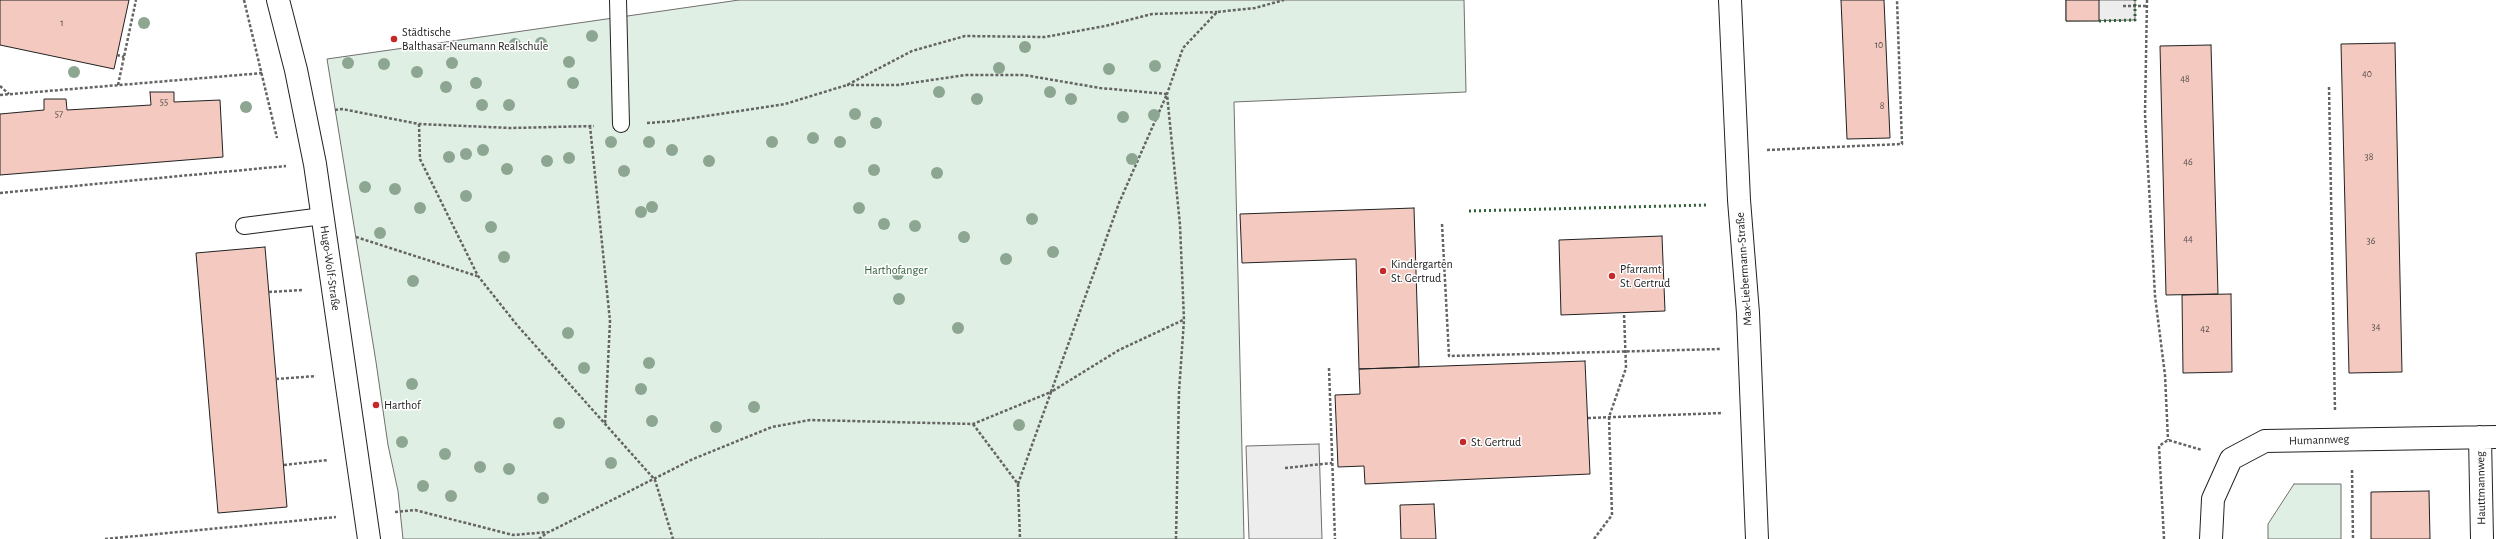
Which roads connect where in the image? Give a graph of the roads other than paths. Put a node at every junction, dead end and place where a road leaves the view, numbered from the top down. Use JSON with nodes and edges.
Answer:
{"nodes":[{"id":1,"x":278,"y":0,"type":"edge"},
{"id":2,"x":618,"y":0,"type":"edge"},
{"id":3,"x":1730,"y":0,"type":"edge"},
{"id":4,"x":621,"y":124,"type":"road end"},
{"id":5,"x":323,"y":216,"type":"junction"},
{"id":6,"x":244,"y":226,"type":"dead end"},
{"id":7,"x":2488,"y":437,"type":"edge"},
{"id":8,"x":369,"y":539,"type":"edge"},
{"id":9,"x":1757,"y":539,"type":"edge"},
{"id":10,"x":2211,"y":539,"type":"edge"},
{"id":11,"x":2482,"y":539,"type":"edge"}],
"edges":[{"from":1,"to":5,"type":"street","name":"Hugo-Wolf-Straße"},
{"from":2,"to":4,"type":"lane"},
{"from":3,"to":9,"type":"street","name":"Max-Liebermann-Straße"},
{"from":5,"to":6,"type":"lane"},
{"from":5,"to":8,"type":"street","name":"Hugo-Wolf-Straße"},
{"from":7,"to":10,"type":"street","name":"Humannweg"},
{"from":7,"to":11,"type":"street","name":"Hauttmannweg"}]}
